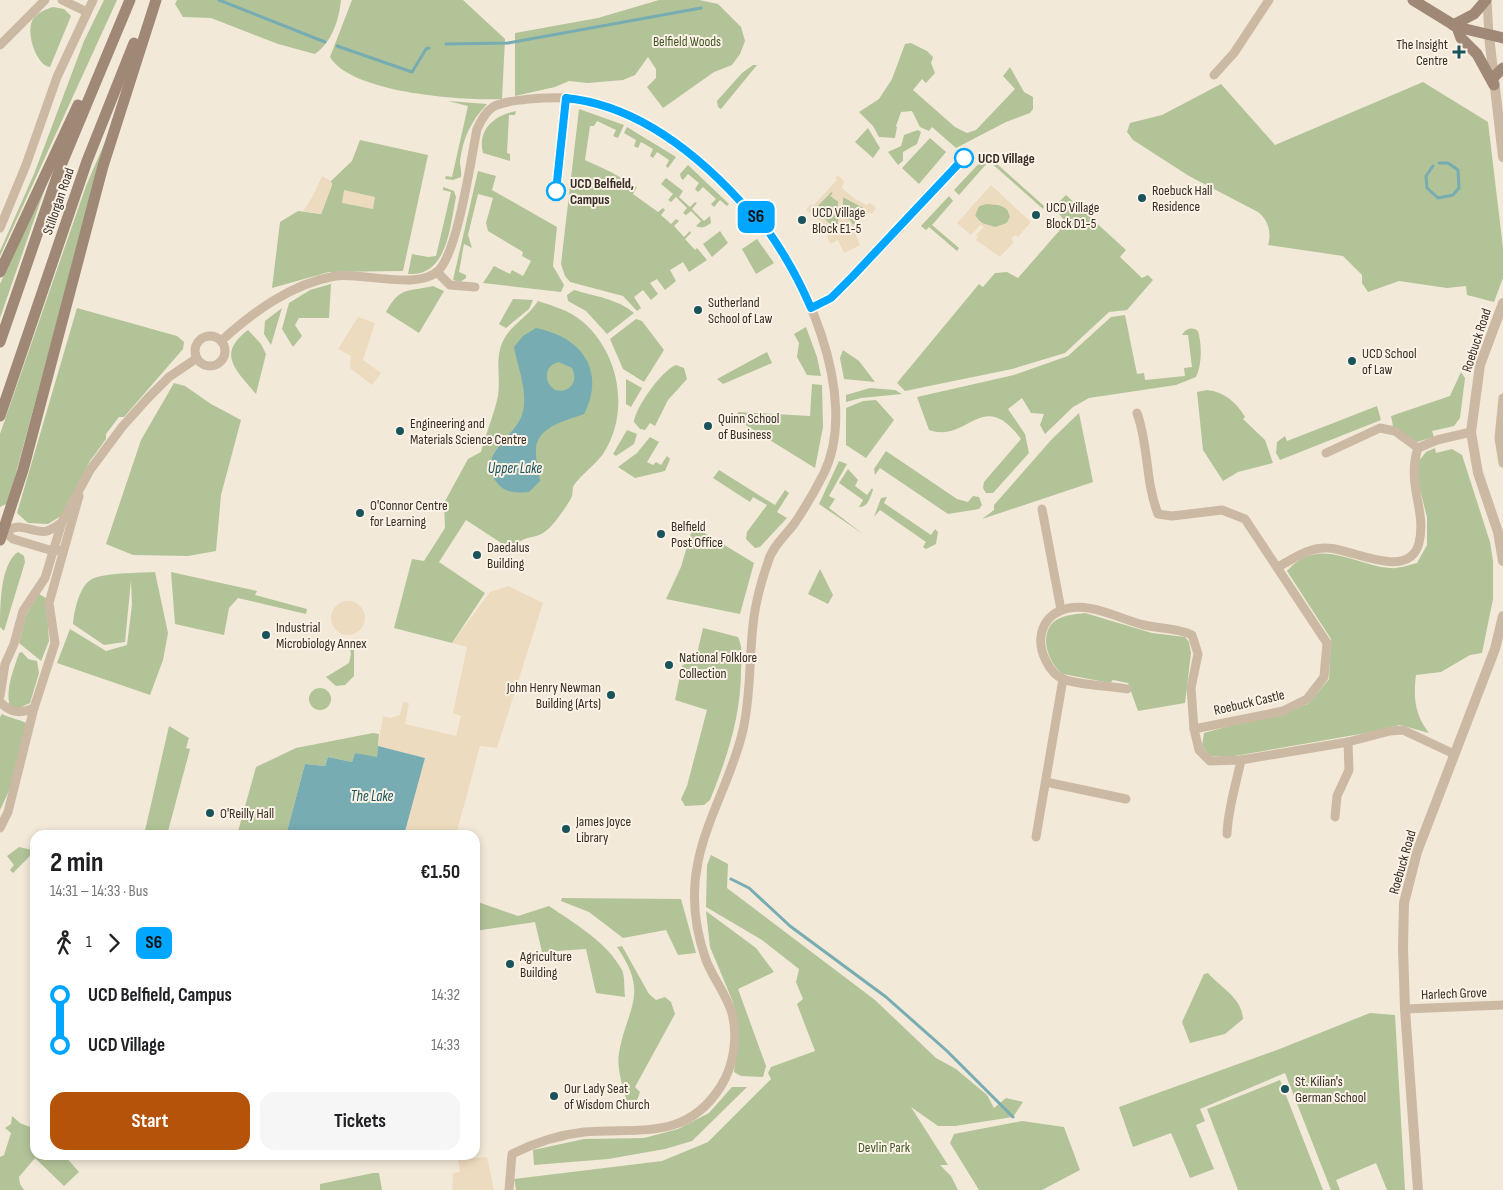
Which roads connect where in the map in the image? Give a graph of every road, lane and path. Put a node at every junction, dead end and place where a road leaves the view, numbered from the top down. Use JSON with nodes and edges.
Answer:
{"nodes":[{"id":1,"x":45,"y":0,"type":"edge"},
{"id":2,"x":62,"y":0,"type":"edge"},
{"id":3,"x":93,"y":0,"type":"edge"},
{"id":4,"x":130,"y":0,"type":"edge"},
{"id":5,"x":154,"y":0,"type":"edge"},
{"id":6,"x":1270,"y":0,"type":"edge"},
{"id":7,"x":1413,"y":0,"type":"edge"},
{"id":8,"x":1486,"y":0,"type":"edge"},
{"id":9,"x":87,"y":12,"type":"junction"},
{"id":10,"x":1455,"y":26,"type":"junction"},
{"id":11,"x":1489,"y":36,"type":"junction"},
{"id":12,"x":1503,"y":38,"type":"edge"},
{"id":13,"x":0,"y":45,"type":"edge"},
{"id":14,"x":1503,"y":68,"type":"edge"},
{"id":15,"x":1214,"y":75,"type":"dead end"},
{"id":16,"x":1493,"y":82,"type":"junction"},
{"id":17,"x":566,"y":98,"type":"dead end"},
{"id":18,"x":1503,"y":157,"type":"edge"},
{"id":19,"x":749,"y":210,"type":"dead end"},
{"id":20,"x":0,"y":228,"type":"edge"},
{"id":21,"x":900,"y":228,"type":"dead end"},
{"id":22,"x":0,"y":272,"type":"edge"},
{"id":23,"x":437,"y":272,"type":"junction"},
{"id":24,"x":475,"y":288,"type":"dead end"},
{"id":25,"x":1503,"y":303,"type":"edge"},
{"id":26,"x":811,"y":308,"type":"junction"},
{"id":27,"x":221,"y":341,"type":"junction"},
{"id":28,"x":0,"y":342,"type":"edge"},
{"id":29,"x":197,"y":358,"type":"junction"},
{"id":30,"x":1503,"y":398,"type":"edge"},
{"id":31,"x":1138,"y":413,"type":"dead end"},
{"id":32,"x":0,"y":416,"type":"edge"},
{"id":33,"x":1471,"y":432,"type":"junction"},
{"id":34,"x":1418,"y":448,"type":"junction"},
{"id":35,"x":1326,"y":454,"type":"dead end"},
{"id":36,"x":1503,"y":463,"type":"edge"},
{"id":37,"x":83,"y":483,"type":"junction"},
{"id":38,"x":1042,"y":509,"type":"dead end"},
{"id":39,"x":62,"y":522,"type":"junction"},
{"id":40,"x":1,"y":534,"type":"edge"},
{"id":41,"x":65,"y":548,"type":"junction"},
{"id":42,"x":53,"y":551,"type":"junction"},
{"id":43,"x":1503,"y":561,"type":"edge"},
{"id":44,"x":1278,"y":567,"type":"junction"},
{"id":45,"x":1061,"y":610,"type":"junction"},
{"id":46,"x":1503,"y":616,"type":"edge"},
{"id":47,"x":0,"y":654,"type":"edge"},
{"id":48,"x":5,"y":664,"type":"junction"},
{"id":49,"x":1063,"y":679,"type":"junction"},
{"id":50,"x":1127,"y":689,"type":"dead end"},
{"id":51,"x":0,"y":696,"type":"edge"},
{"id":52,"x":0,"y":702,"type":"edge"},
{"id":53,"x":34,"y":708,"type":"junction"},
{"id":54,"x":1194,"y":729,"type":"junction"},
{"id":55,"x":1348,"y":742,"type":"junction"},
{"id":56,"x":1454,"y":754,"type":"junction"},
{"id":57,"x":1241,"y":760,"type":"junction"},
{"id":58,"x":1046,"y":782,"type":"junction"},
{"id":59,"x":1126,"y":799,"type":"dead end"},
{"id":60,"x":1335,"y":817,"type":"dead end"},
{"id":61,"x":0,"y":828,"type":"edge"},
{"id":62,"x":1227,"y":834,"type":"dead end"},
{"id":63,"x":1036,"y":836,"type":"dead end"},
{"id":64,"x":1503,"y":1005,"type":"edge"},
{"id":65,"x":1405,"y":1009,"type":"junction"},
{"id":66,"x":509,"y":1190,"type":"edge"},
{"id":67,"x":1418,"y":1190,"type":"edge"}],
"edges":[{"from":1,"to":13,"type":"street"},
{"from":2,"to":9,"type":"street"},
{"from":3,"to":9,"type":"street"},
{"from":4,"to":22,"type":"main road"},
{"from":4,"to":28,"type":"main road","name":"Stillorgan Road"},
{"from":5,"to":32,"type":"main road","name":"Stillorgan Road"},
{"from":5,"to":40,"type":"main road"},
{"from":6,"to":15,"type":"street"},
{"from":7,"to":10,"type":"main road"},
{"from":8,"to":10,"type":"main road"},
{"from":8,"to":11,"type":"street"},
{"from":9,"to":20,"type":"street"},
{"from":10,"to":11,"type":"main road"},
{"from":10,"to":16,"type":"main road"},
{"from":11,"to":12,"type":"main road"},
{"from":11,"to":16,"type":"street"},
{"from":14,"to":16,"type":"main road"},
{"from":16,"to":18,"type":"street"},
{"from":17,"to":23,"type":"street"},
{"from":19,"to":26,"type":"street"},
{"from":21,"to":26,"type":"street"},
{"from":23,"to":24,"type":"street"},
{"from":23,"to":27,"type":"street"},
{"from":25,"to":33,"type":"street","name":"Roebuck Road"},
{"from":26,"to":66,"type":"street"},
{"from":27,"to":29,"type":"street"},
{"from":27,"to":29,"type":"street"},
{"from":29,"to":37,"type":"street"},
{"from":30,"to":36,"type":"street"},
{"from":31,"to":44,"type":"street","name":"Roebuck Castle"},
{"from":33,"to":34,"type":"street"},
{"from":33,"to":43,"type":"street","name":"Roebuck Road"},
{"from":34,"to":35,"type":"street"},
{"from":34,"to":44,"type":"street"},
{"from":37,"to":39,"type":"street"},
{"from":37,"to":41,"type":"street"},
{"from":38,"to":45,"type":"street"},
{"from":39,"to":40,"type":"street"},
{"from":39,"to":42,"type":"street"},
{"from":40,"to":42,"type":"street"},
{"from":41,"to":42,"type":"street"},
{"from":41,"to":53,"type":"street"},
{"from":42,"to":48,"type":"street"},
{"from":44,"to":54,"type":"street","name":"Roebuck Castle"},
{"from":45,"to":49,"type":"street"},
{"from":45,"to":54,"type":"street","name":"Roebuck Castle"},
{"from":46,"to":56,"type":"street","name":"Roebuck Road"},
{"from":47,"to":48,"type":"street"},
{"from":48,"to":51,"type":"street"},
{"from":49,"to":50,"type":"street"},
{"from":49,"to":58,"type":"street"},
{"from":52,"to":53,"type":"street"},
{"from":53,"to":61,"type":"street"},
{"from":54,"to":57,"type":"street","name":"Roebuck Castle"},
{"from":55,"to":56,"type":"street","name":"Roebuck Castle"},
{"from":55,"to":57,"type":"street","name":"Roebuck Castle"},
{"from":55,"to":60,"type":"street"},
{"from":56,"to":65,"type":"street","name":"Roebuck Road"},
{"from":57,"to":62,"type":"street"},
{"from":58,"to":59,"type":"street"},
{"from":58,"to":63,"type":"street"},
{"from":64,"to":65,"type":"street","name":"Harlech Grove"},
{"from":65,"to":67,"type":"street","name":"Roebuck Road"}]}
